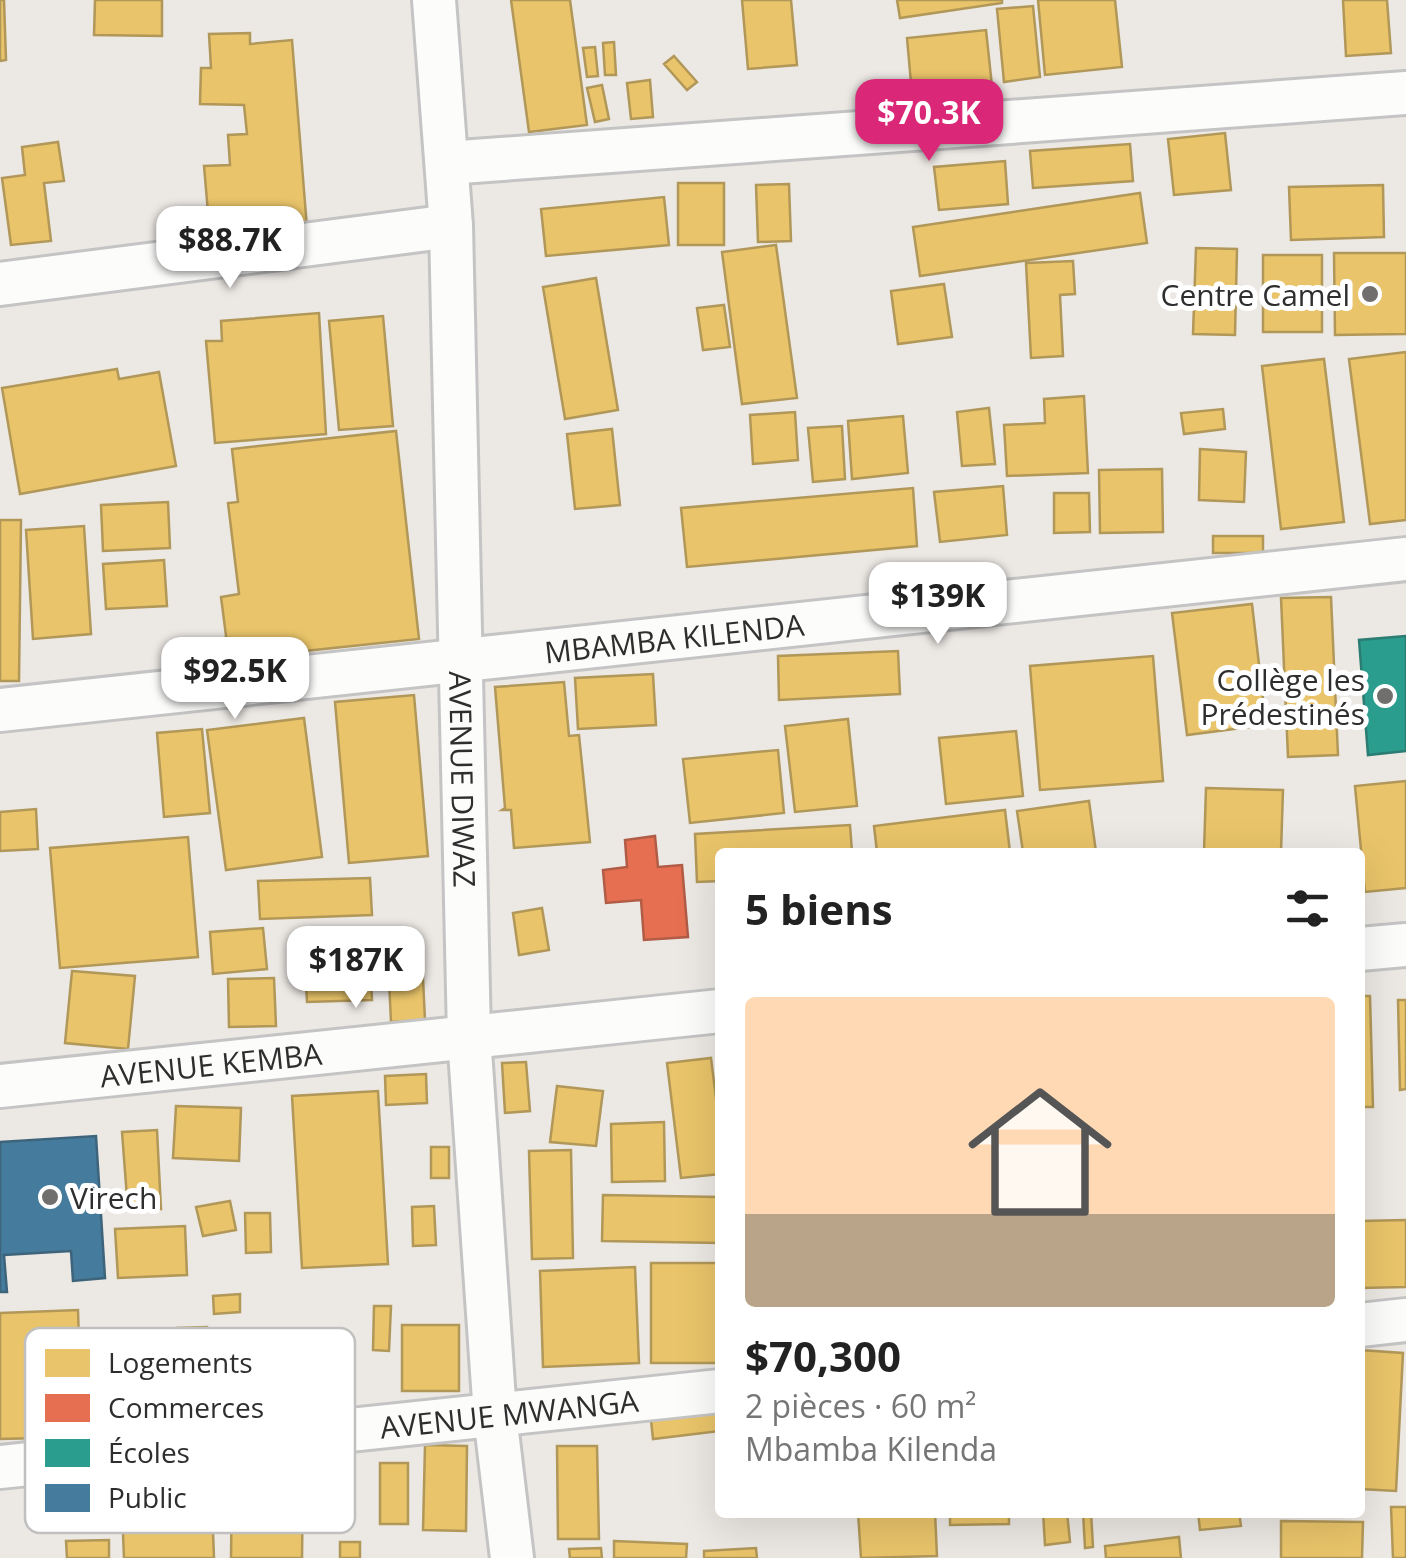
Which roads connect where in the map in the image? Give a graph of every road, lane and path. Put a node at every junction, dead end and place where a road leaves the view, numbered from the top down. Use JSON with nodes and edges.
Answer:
{"nodes":[{"id":1,"x":434,"y":0,"type":"edge"},
{"id":2,"x":1406,"y":93,"type":"edge"},
{"id":3,"x":447,"y":163,"type":"junction"},
{"id":4,"x":451,"y":226,"type":"junction"},
{"id":5,"x":0,"y":284,"type":"edge"},
{"id":6,"x":1406,"y":559,"type":"edge"},
{"id":7,"x":463,"y":662,"type":"junction"},
{"id":8,"x":0,"y":710,"type":"edge"},
{"id":9,"x":1406,"y":944,"type":"edge"},
{"id":10,"x":1365,"y":948,"type":"edge"},
{"id":11,"x":715,"y":1011,"type":"edge"},
{"id":12,"x":469,"y":1036,"type":"junction"},
{"id":13,"x":0,"y":1086,"type":"edge"},
{"id":14,"x":1406,"y":1320,"type":"edge"},
{"id":15,"x":1365,"y":1324,"type":"edge"},
{"id":16,"x":715,"y":1392,"type":"edge"},
{"id":17,"x":494,"y":1414,"type":"junction"},
{"id":18,"x":355,"y":1429,"type":"edge"},
{"id":19,"x":25,"y":1464,"type":"edge"},
{"id":20,"x":0,"y":1467,"type":"edge"},
{"id":21,"x":512,"y":1558,"type":"edge"}],
"edges":[{"from":1,"to":3,"type":"street","name":"AVENUE DIWAZ"},
{"from":2,"to":3,"type":"street"},
{"from":3,"to":4,"type":"street","name":"AVENUE DIWAZ"},
{"from":4,"to":5,"type":"street"},
{"from":4,"to":7,"type":"street","name":"AVENUE DIWAZ"},
{"from":6,"to":7,"type":"street","name":"MBAMBA KILENDA"},
{"from":7,"to":8,"type":"street","name":"MBAMBA KILENDA"},
{"from":7,"to":12,"type":"street","name":"AVENUE DIWAZ"},
{"from":9,"to":10,"type":"street"},
{"from":11,"to":12,"type":"street","name":"AVENUE KEMBA"},
{"from":12,"to":13,"type":"street","name":"AVENUE KEMBA"},
{"from":12,"to":17,"type":"street","name":"AVENUE DIWAZ"},
{"from":14,"to":15,"type":"street"},
{"from":16,"to":17,"type":"street","name":"AVENUE MWANGA"},
{"from":17,"to":18,"type":"street","name":"AVENUE MWANGA"},
{"from":17,"to":21,"type":"street","name":"AVENUE DIWAZ"},
{"from":19,"to":20,"type":"street","name":"AVENUE MWANGA"}]}
